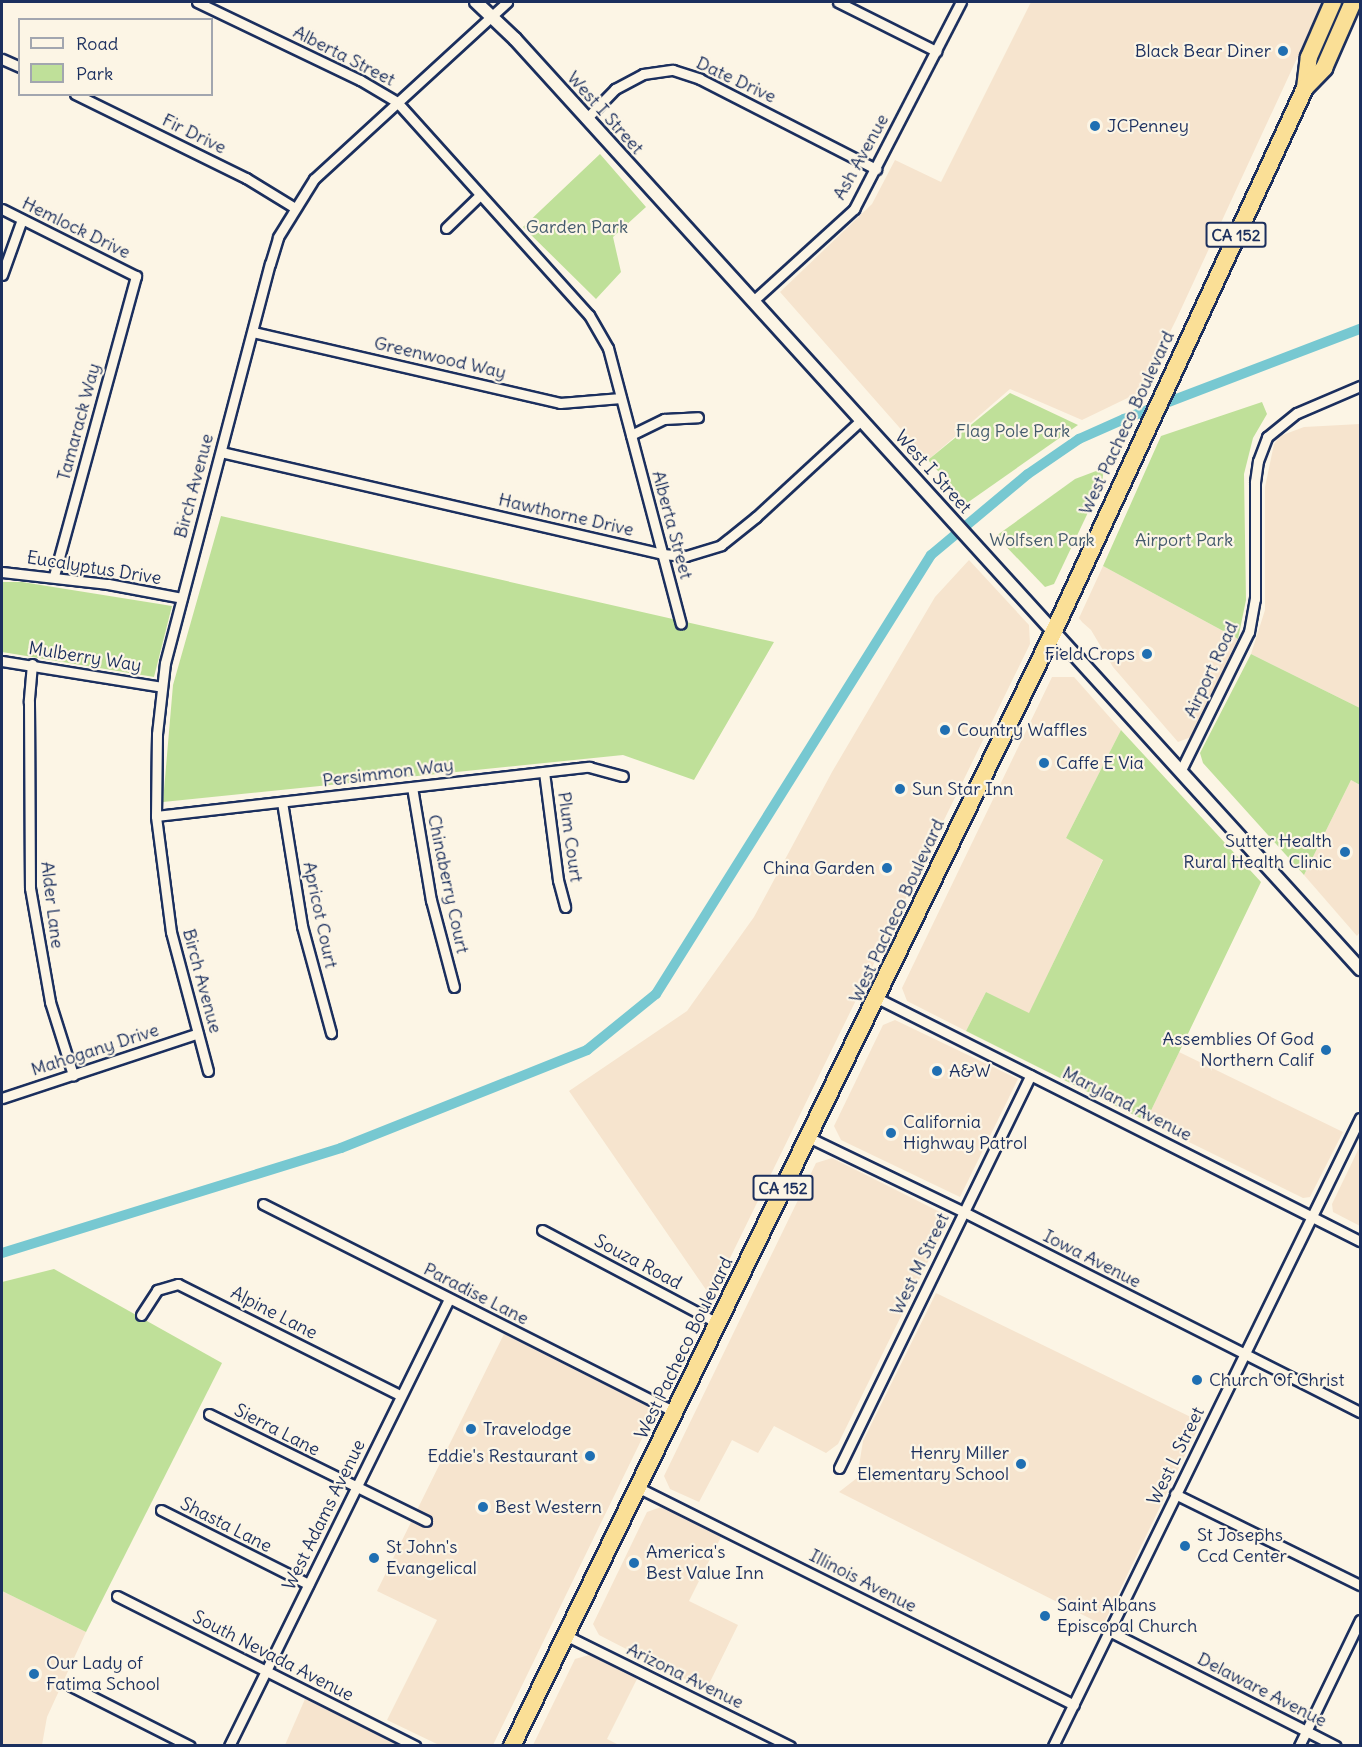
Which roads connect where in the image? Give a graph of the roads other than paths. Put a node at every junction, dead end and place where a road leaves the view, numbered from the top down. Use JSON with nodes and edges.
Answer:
{"nodes":[{"id":1,"x":197,"y":2,"type":"edge"},
{"id":2,"x":476,"y":2,"type":"edge"},
{"id":3,"x":507,"y":2,"type":"edge"},
{"id":4,"x":838,"y":2,"type":"edge"},
{"id":5,"x":961,"y":2,"type":"edge"},
{"id":6,"x":1333,"y":2,"type":"edge"},
{"id":7,"x":1353,"y":2,"type":"edge"},
{"id":8,"x":491,"y":15,"type":"junction"},
{"id":9,"x":936,"y":51,"type":"junction"},
{"id":10,"x":2,"y":58,"type":"edge"},
{"id":11,"x":18,"y":66,"type":"edge"},
{"id":12,"x":1305,"y":88,"type":"junction"},
{"id":13,"x":79,"y":96,"type":"edge"},
{"id":14,"x":397,"y":102,"type":"junction"},
{"id":15,"x":586,"y":119,"type":"junction"},
{"id":16,"x":876,"y":169,"type":"junction"},
{"id":17,"x":480,"y":195,"type":"junction"},
{"id":18,"x":295,"y":208,"type":"junction"},
{"id":19,"x":2,"y":209,"type":"edge"},
{"id":20,"x":22,"y":219,"type":"junction"},
{"id":21,"x":446,"y":228,"type":"dead end"},
{"id":22,"x":2,"y":275,"type":"edge"},
{"id":23,"x":136,"y":276,"type":"joint"},
{"id":24,"x":753,"y":301,"type":"junction"},
{"id":25,"x":253,"y":332,"type":"junction"},
{"id":26,"x":1360,"y":386,"type":"edge"},
{"id":27,"x":621,"y":398,"type":"junction"},
{"id":28,"x":698,"y":417,"type":"dead end"},
{"id":29,"x":861,"y":420,"type":"junction"},
{"id":30,"x":631,"y":435,"type":"junction"},
{"id":31,"x":221,"y":452,"type":"junction"},
{"id":32,"x":662,"y":554,"type":"junction"},
{"id":33,"x":2,"y":572,"type":"edge"},
{"id":34,"x":54,"y":576,"type":"junction"},
{"id":35,"x":182,"y":598,"type":"junction"},
{"id":36,"x":681,"y":624,"type":"dead end"},
{"id":37,"x":1054,"y":631,"type":"junction"},
{"id":38,"x":2,"y":661,"type":"edge"},
{"id":39,"x":32,"y":664,"type":"junction"},
{"id":40,"x":162,"y":687,"type":"junction"},
{"id":41,"x":1181,"y":770,"type":"junction"},
{"id":42,"x":544,"y":772,"type":"junction"},
{"id":43,"x":623,"y":776,"type":"dead end"},
{"id":44,"x":412,"y":787,"type":"junction"},
{"id":45,"x":282,"y":802,"type":"junction"},
{"id":46,"x":156,"y":816,"type":"junction"},
{"id":47,"x":565,"y":907,"type":"dead end"},
{"id":48,"x":1360,"y":969,"type":"edge"},
{"id":49,"x":454,"y":987,"type":"dead end"},
{"id":50,"x":877,"y":998,"type":"junction"},
{"id":51,"x":198,"y":1033,"type":"junction"},
{"id":52,"x":331,"y":1033,"type":"dead end"},
{"id":53,"x":208,"y":1071,"type":"dead end"},
{"id":54,"x":73,"y":1075,"type":"junction"},
{"id":55,"x":1031,"y":1075,"type":"junction"},
{"id":56,"x":2,"y":1098,"type":"edge"},
{"id":57,"x":1360,"y":1118,"type":"edge"},
{"id":58,"x":808,"y":1137,"type":"junction"},
{"id":59,"x":263,"y":1204,"type":"dead end"},
{"id":60,"x":964,"y":1212,"type":"junction"},
{"id":61,"x":1313,"y":1216,"type":"junction"},
{"id":62,"x":542,"y":1230,"type":"dead end"},
{"id":63,"x":1360,"y":1241,"type":"edge"},
{"id":64,"x":449,"y":1299,"type":"junction"},
{"id":65,"x":141,"y":1315,"type":"dead end"},
{"id":66,"x":718,"y":1323,"type":"junction"},
{"id":67,"x":1246,"y":1354,"type":"junction"},
{"id":68,"x":400,"y":1395,"type":"junction"},
{"id":69,"x":674,"y":1412,"type":"junction"},
{"id":70,"x":1360,"y":1412,"type":"edge"},
{"id":71,"x":209,"y":1414,"type":"dead end"},
{"id":72,"x":840,"y":1468,"type":"dead end"},
{"id":73,"x":355,"y":1487,"type":"junction"},
{"id":74,"x":637,"y":1487,"type":"junction"},
{"id":75,"x":1175,"y":1494,"type":"junction"},
{"id":76,"x":161,"y":1510,"type":"dead end"},
{"id":77,"x":426,"y":1521,"type":"dead end"},
{"id":78,"x":308,"y":1584,"type":"junction"},
{"id":79,"x":1360,"y":1585,"type":"edge"},
{"id":80,"x":117,"y":1596,"type":"dead end"},
{"id":81,"x":1360,"y":1620,"type":"edge"},
{"id":82,"x":1109,"y":1631,"type":"junction"},
{"id":83,"x":566,"y":1635,"type":"junction"},
{"id":84,"x":266,"y":1671,"type":"junction"},
{"id":85,"x":71,"y":1686,"type":"dead end"},
{"id":86,"x":1074,"y":1705,"type":"junction"},
{"id":87,"x":1306,"y":1731,"type":"junction"},
{"id":88,"x":1056,"y":1745,"type":"edge"},
{"id":89,"x":190,"y":1746,"type":"edge"},
{"id":90,"x":229,"y":1746,"type":"edge"},
{"id":91,"x":415,"y":1746,"type":"edge"},
{"id":92,"x":512,"y":1746,"type":"edge"},
{"id":93,"x":790,"y":1746,"type":"edge"},
{"id":94,"x":1299,"y":1746,"type":"edge"},
{"id":95,"x":1336,"y":1746,"type":"edge"}],
"edges":[{"from":1,"to":14,"type":"street","name":"Alberta Street"},
{"from":2,"to":8,"type":"street","name":"West I Street"},
{"from":3,"to":8,"type":"street","name":"Birch Avenue"},
{"from":4,"to":9,"type":"street"},
{"from":5,"to":9,"type":"street","name":"Ash Avenue"},
{"from":6,"to":12,"type":"highway","name":"West Pacheco Boulevard","number":"CA 152"},
{"from":7,"to":12,"type":"highway","name":"West Pacheco Boulevard","number":"CA 152"},
{"from":8,"to":14,"type":"street","name":"Birch Avenue"},
{"from":8,"to":15,"type":"street","name":"West I Street"},
{"from":9,"to":16,"type":"street","name":"Ash Avenue"},
{"from":10,"to":11,"type":"street"},
{"from":12,"to":37,"type":"highway","name":"West Pacheco Boulevard","number":"CA 152"},
{"from":13,"to":18,"type":"street","name":"Fir Drive"},
{"from":14,"to":17,"type":"street","name":"Alberta Street"},
{"from":14,"to":18,"type":"street","name":"Birch Avenue"},
{"from":15,"to":16,"type":"street","name":"Date Drive"},
{"from":15,"to":24,"type":"street","name":"West I Street"},
{"from":16,"to":24,"type":"street","name":"Ash Avenue"},
{"from":17,"to":21,"type":"street"},
{"from":17,"to":27,"type":"street","name":"Alberta Street"},
{"from":18,"to":25,"type":"street","name":"Birch Avenue"},
{"from":19,"to":20,"type":"street","name":"Hemlock Drive"},
{"from":20,"to":22,"type":"street"},
{"from":20,"to":23,"type":"street","name":"Hemlock Drive"},
{"from":23,"to":34,"type":"street","name":"Tamarack Way"},
{"from":24,"to":29,"type":"street","name":"West I Street"},
{"from":25,"to":27,"type":"street","name":"Greenwood Way"},
{"from":25,"to":31,"type":"street","name":"Birch Avenue"},
{"from":26,"to":41,"type":"street","name":"Airport Road"},
{"from":27,"to":30,"type":"street","name":"Alberta Street"},
{"from":28,"to":30,"type":"street"},
{"from":29,"to":32,"type":"street","name":"Hawthorne Drive"},
{"from":29,"to":37,"type":"street","name":"West I Street"},
{"from":30,"to":32,"type":"street","name":"Alberta Street"},
{"from":31,"to":32,"type":"street","name":"Hawthorne Drive"},
{"from":31,"to":35,"type":"street","name":"Birch Avenue"},
{"from":32,"to":36,"type":"street","name":"Alberta Street"},
{"from":33,"to":34,"type":"street","name":"Eucalyptus Drive"},
{"from":34,"to":35,"type":"street","name":"Eucalyptus Drive"},
{"from":35,"to":40,"type":"street","name":"Birch Avenue"},
{"from":37,"to":41,"type":"street","name":"West I Street"},
{"from":37,"to":50,"type":"highway","name":"West Pacheco Boulevard","number":"CA 152"},
{"from":38,"to":39,"type":"street","name":"Mulberry Way"},
{"from":39,"to":40,"type":"street","name":"Mulberry Way"},
{"from":39,"to":54,"type":"street","name":"Alder Lane"},
{"from":40,"to":46,"type":"street","name":"Birch Avenue"},
{"from":41,"to":48,"type":"street","name":"West I Street"},
{"from":42,"to":43,"type":"street","name":"Persimmon Way"},
{"from":42,"to":44,"type":"street","name":"Persimmon Way"},
{"from":42,"to":47,"type":"street","name":"Plum Court"},
{"from":44,"to":45,"type":"street","name":"Persimmon Way"},
{"from":44,"to":49,"type":"street","name":"Chinaberry Court"},
{"from":45,"to":46,"type":"street","name":"Persimmon Way"},
{"from":45,"to":52,"type":"street","name":"Apricot Court"},
{"from":46,"to":51,"type":"street","name":"Birch Avenue"},
{"from":50,"to":55,"type":"street","name":"Maryland Avenue"},
{"from":50,"to":58,"type":"highway","name":"West Pacheco Boulevard","number":"CA 152"},
{"from":51,"to":53,"type":"street","name":"Birch Avenue"},
{"from":51,"to":54,"type":"street","name":"Mahogany Drive"},
{"from":54,"to":56,"type":"street","name":"Mahogany Drive"},
{"from":55,"to":60,"type":"street","name":"West M Street"},
{"from":55,"to":61,"type":"street","name":"Maryland Avenue"},
{"from":57,"to":61,"type":"street","name":"West L Street"},
{"from":58,"to":60,"type":"street","name":"Iowa Avenue"},
{"from":58,"to":66,"type":"highway","name":"West Pacheco Boulevard","number":"CA 152"},
{"from":59,"to":64,"type":"street","name":"Paradise Lane"},
{"from":60,"to":67,"type":"street","name":"Iowa Avenue"},
{"from":60,"to":72,"type":"street","name":"West M Street"},
{"from":61,"to":63,"type":"street","name":"Maryland Avenue"},
{"from":61,"to":67,"type":"street","name":"West L Street"},
{"from":62,"to":66,"type":"street","name":"Souza Road"},
{"from":64,"to":68,"type":"street","name":"West Adams Avenue"},
{"from":64,"to":69,"type":"street","name":"Paradise Lane"},
{"from":65,"to":68,"type":"street","name":"Alpine Lane"},
{"from":66,"to":69,"type":"highway","name":"West Pacheco Boulevard","number":"CA 152"},
{"from":67,"to":70,"type":"street","name":"Iowa Avenue"},
{"from":67,"to":75,"type":"street","name":"West L Street"},
{"from":68,"to":73,"type":"street","name":"West Adams Avenue"},
{"from":69,"to":74,"type":"highway","name":"West Pacheco Boulevard","number":"CA 152"},
{"from":71,"to":73,"type":"street","name":"Sierra Lane"},
{"from":73,"to":77,"type":"street","name":"Sierra Lane"},
{"from":73,"to":78,"type":"street","name":"West Adams Avenue"},
{"from":74,"to":83,"type":"highway","name":"West Pacheco Boulevard","number":"CA 152"},
{"from":74,"to":86,"type":"street","name":"Illinois Avenue"},
{"from":75,"to":79,"type":"street"},
{"from":75,"to":82,"type":"street","name":"West L Street"},
{"from":76,"to":78,"type":"street","name":"Shasta Lane"},
{"from":78,"to":84,"type":"street","name":"West Adams Avenue"},
{"from":80,"to":84,"type":"street","name":"South Nevada Avenue"},
{"from":81,"to":87,"type":"street"},
{"from":82,"to":86,"type":"street","name":"West L Street"},
{"from":82,"to":87,"type":"street","name":"Delaware Avenue"},
{"from":83,"to":92,"type":"highway","name":"West Pacheco Boulevard","number":"CA 152"},
{"from":83,"to":93,"type":"street","name":"Arizona Avenue"},
{"from":84,"to":90,"type":"street","name":"West Adams Avenue"},
{"from":84,"to":91,"type":"street","name":"South Nevada Avenue"},
{"from":85,"to":89,"type":"street"},
{"from":86,"to":88,"type":"street","name":"West L Street"},
{"from":87,"to":94,"type":"street"},
{"from":87,"to":95,"type":"street","name":"Delaware Avenue"}]}
